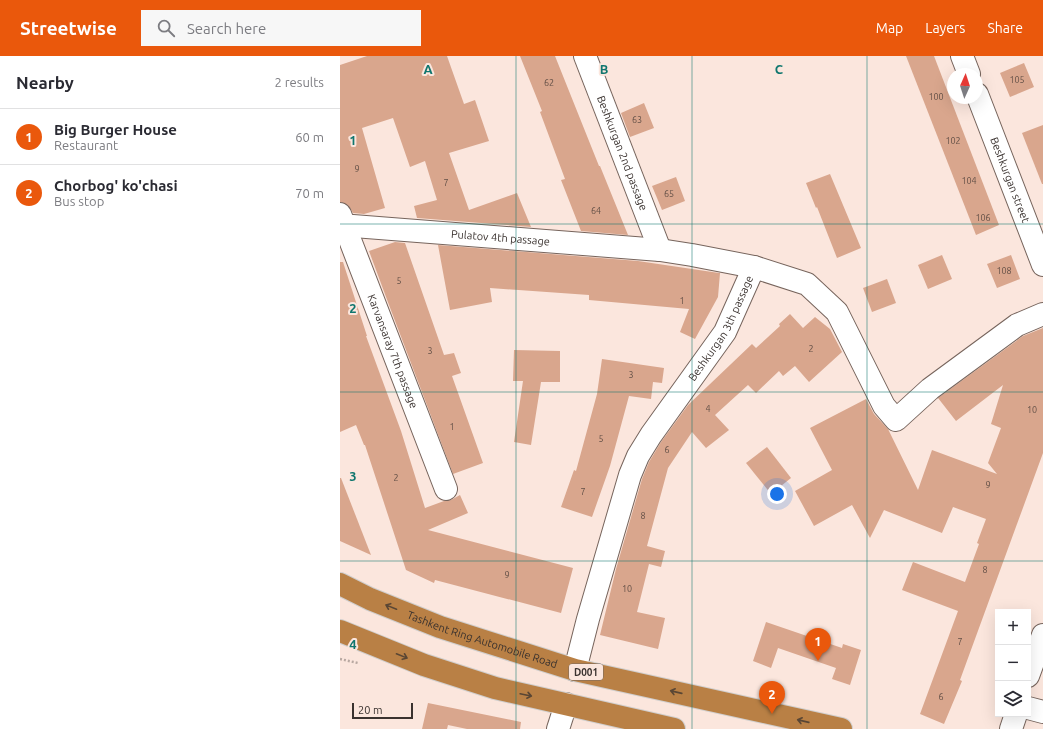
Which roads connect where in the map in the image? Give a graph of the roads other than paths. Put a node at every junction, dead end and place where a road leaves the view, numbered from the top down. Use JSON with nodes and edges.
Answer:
{"nodes":[{"id":1,"x":585,"y":56,"type":"edge"},
{"id":2,"x":962,"y":56,"type":"edge"},
{"id":3,"x":967,"y":68,"type":"edge"},
{"id":4,"x":981,"y":104,"type":"edge"},
{"id":5,"x":341,"y":221,"type":"edge"},
{"id":6,"x":660,"y":250,"type":"junction"},
{"id":7,"x":1043,"y":265,"type":"edge"},
{"id":8,"x":754,"y":267,"type":"junction"},
{"id":9,"x":1043,"y":314,"type":"edge"},
{"id":10,"x":446,"y":489,"type":"dead end"},
{"id":11,"x":340,"y":584,"type":"edge"},
{"id":12,"x":340,"y":631,"type":"edge"},
{"id":13,"x":1041,"y":643,"type":"edge"},
{"id":14,"x":1031,"y":668,"type":"edge"},
{"id":15,"x":575,"y":670,"type":"junction"},
{"id":16,"x":1031,"y":677,"type":"edge"},
{"id":17,"x":1043,"y":681,"type":"edge"},
{"id":18,"x":566,"y":704,"type":"junction"},
{"id":19,"x":1031,"y":709,"type":"edge"},
{"id":20,"x":1043,"y":712,"type":"edge"},
{"id":21,"x":1015,"y":717,"type":"edge"},
{"id":22,"x":558,"y":729,"type":"edge"},
{"id":23,"x":674,"y":729,"type":"edge"},
{"id":24,"x":841,"y":729,"type":"edge"},
{"id":25,"x":1010,"y":729,"type":"edge"}],
"edges":[{"from":1,"to":6,"type":"street","name":"Beshkurgan 2nd passage"},
{"from":2,"to":3,"type":"street"},
{"from":4,"to":7,"type":"street","name":"Beshkurgan street"},
{"from":5,"to":6,"type":"street","name":"Pulatov 4th passage"},
{"from":5,"to":10,"type":"street","name":"Karvаnsarаy 7th passage"},
{"from":6,"to":8,"type":"street","name":"Pulatov 4th passage"},
{"from":8,"to":9,"type":"street","name":"Beshkurgan 3th passage"},
{"from":8,"to":15,"type":"street","name":"Beshkurgan 3th passage"},
{"from":15,"to":11,"type":"highway","name":"Tashkent Ring Automobile Road","number":"D001","one_way":true},
{"from":12,"to":18,"type":"highway","one_way":true},
{"from":13,"to":14,"type":"street"},
{"from":24,"to":15,"type":"highway","name":"Tashkent Ring Automobile Road","number":"D001","one_way":true},
{"from":16,"to":17,"type":"street"},
{"from":18,"to":22,"type":"street"},
{"from":18,"to":23,"type":"highway"},
{"from":19,"to":20,"type":"street"},
{"from":21,"to":25,"type":"street"}]}
